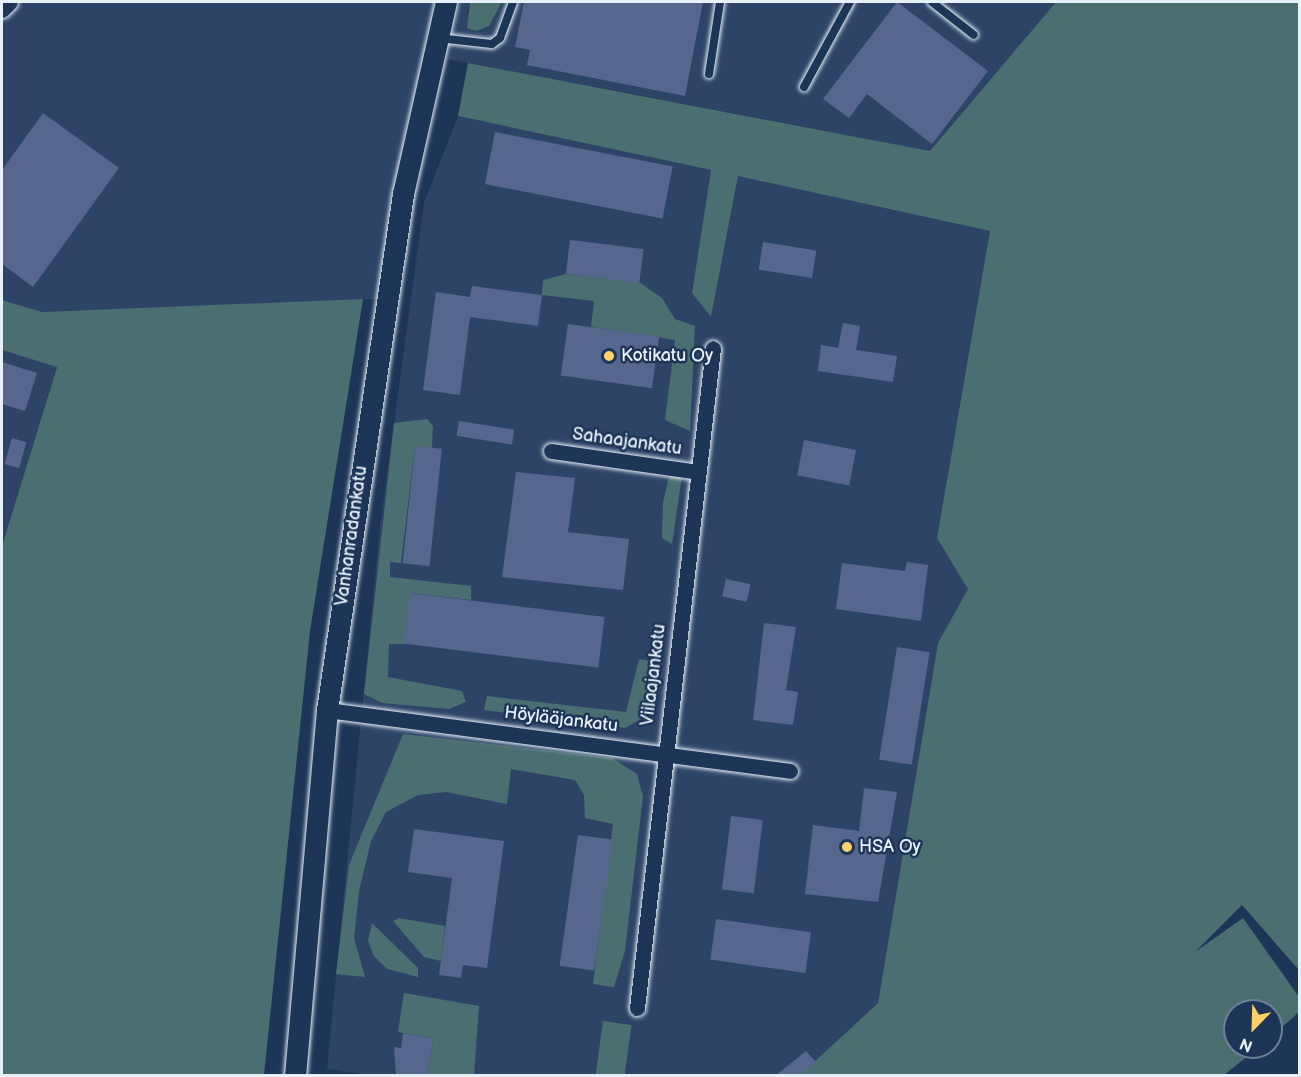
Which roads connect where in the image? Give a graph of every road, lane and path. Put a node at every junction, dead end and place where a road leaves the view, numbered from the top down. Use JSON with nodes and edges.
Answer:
{"nodes":[{"id":1,"x":10,"y":2,"type":"edge"},
{"id":2,"x":446,"y":2,"type":"edge"},
{"id":3,"x":513,"y":2,"type":"edge"},
{"id":4,"x":720,"y":2,"type":"edge"},
{"id":5,"x":852,"y":2,"type":"edge"},
{"id":6,"x":932,"y":2,"type":"edge"},
{"id":7,"x":2,"y":10,"type":"edge"},
{"id":8,"x":974,"y":35,"type":"dead end"},
{"id":9,"x":437,"y":38,"type":"junction"},
{"id":10,"x":709,"y":74,"type":"dead end"},
{"id":11,"x":804,"y":87,"type":"dead end"},
{"id":12,"x":713,"y":348,"type":"dead end"},
{"id":13,"x":551,"y":451,"type":"dead end"},
{"id":14,"x":698,"y":472,"type":"junction"},
{"id":15,"x":327,"y":710,"type":"junction"},
{"id":16,"x":664,"y":752,"type":"junction"},
{"id":17,"x":790,"y":771,"type":"dead end"},
{"id":18,"x":637,"y":1008,"type":"dead end"},
{"id":19,"x":295,"y":1076,"type":"edge"}],
"edges":[{"from":1,"to":7,"type":"street"},
{"from":2,"to":9,"type":"street","name":"Vanhanradankatu"},
{"from":3,"to":9,"type":"lane"},
{"from":4,"to":10,"type":"lane"},
{"from":5,"to":11,"type":"lane"},
{"from":6,"to":8,"type":"lane"},
{"from":9,"to":15,"type":"street","name":"Vanhanradankatu"},
{"from":12,"to":14,"type":"street","name":"Viilaajankatu"},
{"from":13,"to":14,"type":"street","name":"Sahaajankatu"},
{"from":14,"to":16,"type":"street","name":"Viilaajankatu"},
{"from":15,"to":16,"type":"street","name":"Höylääjankatu"},
{"from":15,"to":19,"type":"street","name":"Vanhanradankatu"},
{"from":16,"to":17,"type":"street","name":"Höylääjankatu"},
{"from":16,"to":18,"type":"street","name":"Viilaajankatu"}]}
